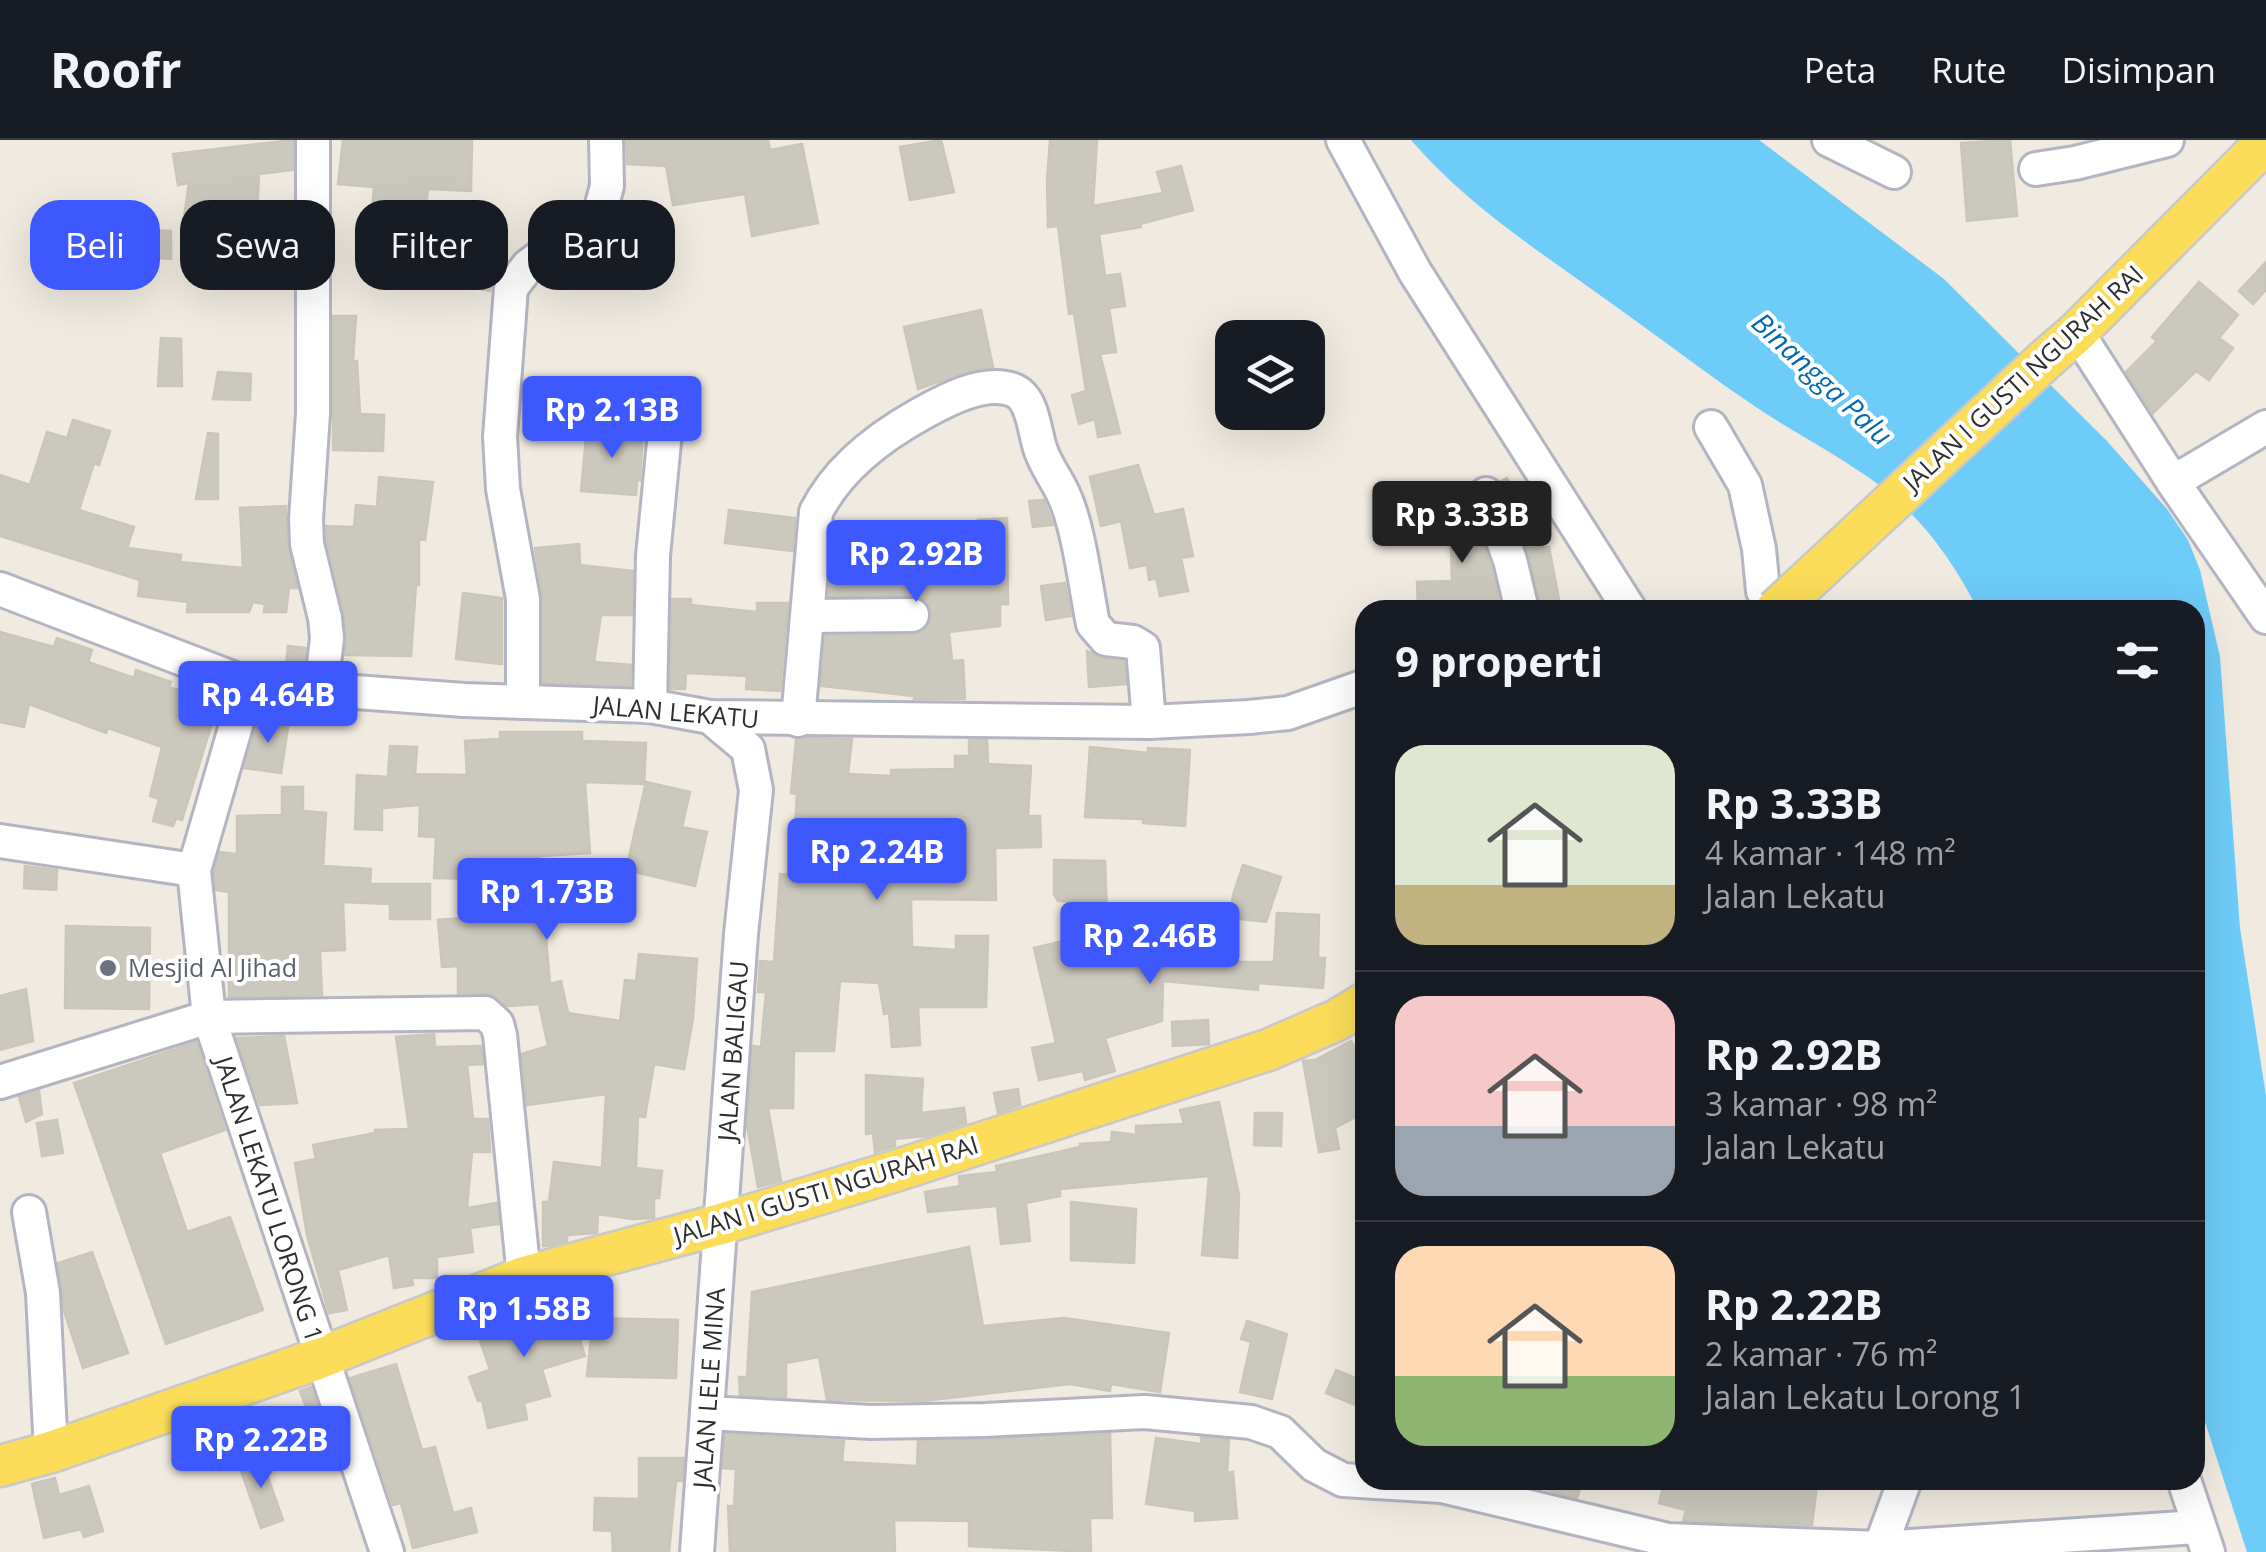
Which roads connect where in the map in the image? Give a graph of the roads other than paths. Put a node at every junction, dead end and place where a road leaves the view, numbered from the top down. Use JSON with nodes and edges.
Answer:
{"nodes":[{"id":1,"x":313,"y":140,"type":"edge"},
{"id":2,"x":606,"y":140,"type":"edge"},
{"id":3,"x":1343,"y":140,"type":"edge"},
{"id":4,"x":1829,"y":140,"type":"edge"},
{"id":5,"x":2167,"y":140,"type":"edge"},
{"id":6,"x":2266,"y":142,"type":"edge"},
{"id":7,"x":2036,"y":169,"type":"dead end"},
{"id":8,"x":1894,"y":172,"type":"dead end"},
{"id":9,"x":2078,"y":332,"type":"junction"},
{"id":10,"x":667,"y":411,"type":"dead end"},
{"id":11,"x":1711,"y":428,"type":"dead end"},
{"id":12,"x":2266,"y":428,"type":"edge"},
{"id":13,"x":2173,"y":482,"type":"junction"},
{"id":14,"x":1486,"y":494,"type":"dead end"},
{"id":15,"x":0,"y":589,"type":"edge"},
{"id":16,"x":1520,"y":600,"type":"edge"},
{"id":17,"x":1624,"y":600,"type":"edge"},
{"id":18,"x":1773,"y":600,"type":"edge"},
{"id":19,"x":1787,"y":600,"type":"edge"},
{"id":20,"x":912,"y":615,"type":"dead end"},
{"id":21,"x":809,"y":616,"type":"junction"},
{"id":22,"x":2266,"y":617,"type":"edge"},
{"id":23,"x":248,"y":684,"type":"junction"},
{"id":24,"x":320,"y":688,"type":"junction"},
{"id":25,"x":1355,"y":690,"type":"edge"},
{"id":26,"x":524,"y":702,"type":"junction"},
{"id":27,"x":650,"y":706,"type":"junction"},
{"id":28,"x":710,"y":718,"type":"junction"},
{"id":29,"x":798,"y":720,"type":"junction"},
{"id":30,"x":1149,"y":722,"type":"junction"},
{"id":31,"x":0,"y":842,"type":"edge"},
{"id":32,"x":194,"y":870,"type":"junction"},
{"id":33,"x":1355,"y":1010,"type":"edge"},
{"id":34,"x":209,"y":1017,"type":"junction"},
{"id":35,"x":0,"y":1082,"type":"edge"},
{"id":36,"x":29,"y":1212,"type":"dead end"},
{"id":37,"x":721,"y":1224,"type":"junction"},
{"id":38,"x":524,"y":1277,"type":"junction"},
{"id":39,"x":320,"y":1358,"type":"junction"},
{"id":40,"x":707,"y":1414,"type":"junction"},
{"id":41,"x":51,"y":1452,"type":"junction"},
{"id":42,"x":0,"y":1466,"type":"edge"},
{"id":43,"x":1355,"y":1480,"type":"edge"},
{"id":44,"x":1472,"y":1490,"type":"edge"},
{"id":45,"x":1902,"y":1490,"type":"edge"},
{"id":46,"x":2187,"y":1490,"type":"edge"},
{"id":47,"x":2202,"y":1540,"type":"edge"},
{"id":48,"x":1892,"y":1549,"type":"edge"},
{"id":49,"x":387,"y":1552,"type":"edge"},
{"id":50,"x":697,"y":1552,"type":"edge"}],
"edges":[{"from":1,"to":24,"type":"street"},
{"from":2,"to":26,"type":"street"},
{"from":3,"to":17,"type":"street"},
{"from":4,"to":8,"type":"street"},
{"from":5,"to":7,"type":"street"},
{"from":6,"to":9,"type":"main road","name":"JALAN I GUSTI NGURAH RAI"},
{"from":9,"to":13,"type":"street"},
{"from":9,"to":19,"type":"main road","name":"JALAN I GUSTI NGURAH RAI","bridge":true},
{"from":10,"to":27,"type":"street"},
{"from":11,"to":18,"type":"street"},
{"from":12,"to":13,"type":"street"},
{"from":13,"to":22,"type":"street"},
{"from":14,"to":16,"type":"street"},
{"from":15,"to":23,"type":"street","name":"JALAN LEKATU"},
{"from":20,"to":21,"type":"street"},
{"from":21,"to":29,"type":"street"},
{"from":21,"to":30,"type":"street"},
{"from":23,"to":24,"type":"street","name":"JALAN LEKATU"},
{"from":23,"to":32,"type":"street","name":"JALAN LEKATU LORONG 1"},
{"from":24,"to":26,"type":"street","name":"JALAN LEKATU"},
{"from":25,"to":30,"type":"street","name":"JALAN LEKATU"},
{"from":26,"to":27,"type":"street","name":"JALAN LEKATU"},
{"from":27,"to":28,"type":"street","name":"JALAN LEKATU"},
{"from":28,"to":29,"type":"street","name":"JALAN LEKATU"},
{"from":28,"to":37,"type":"street","name":"JALAN BALIGAU"},
{"from":29,"to":30,"type":"street","name":"JALAN LEKATU"},
{"from":31,"to":32,"type":"street"},
{"from":32,"to":34,"type":"street","name":"JALAN LEKATU LORONG 1"},
{"from":33,"to":37,"type":"main road","name":"JALAN I GUSTI NGURAH RAI"},
{"from":34,"to":35,"type":"street","name":"JALAN LEKATU LORONG 1"},
{"from":34,"to":38,"type":"street","name":"JALAN LEKATU LORONG 1"},
{"from":34,"to":39,"type":"street","name":"JALAN LEKATU LORONG 1"},
{"from":36,"to":41,"type":"street"},
{"from":37,"to":38,"type":"main road","name":"JALAN I GUSTI NGURAH RAI"},
{"from":37,"to":40,"type":"street","name":"JALAN LELE MINA"},
{"from":38,"to":39,"type":"main road","name":"JALAN I GUSTI NGURAH RAI"},
{"from":39,"to":41,"type":"main road","name":"JALAN I GUSTI NGURAH RAI"},
{"from":39,"to":49,"type":"street","name":"JALAN LEKATU LORONG 1"},
{"from":40,"to":43,"type":"street"},
{"from":40,"to":50,"type":"street","name":"JALAN LELE MINA"},
{"from":41,"to":42,"type":"main road","name":"JALAN I GUSTI NGURAH RAI"},
{"from":44,"to":48,"type":"street"},
{"from":45,"to":48,"type":"street"},
{"from":46,"to":47,"type":"street"},
{"from":47,"to":48,"type":"street"}]}
